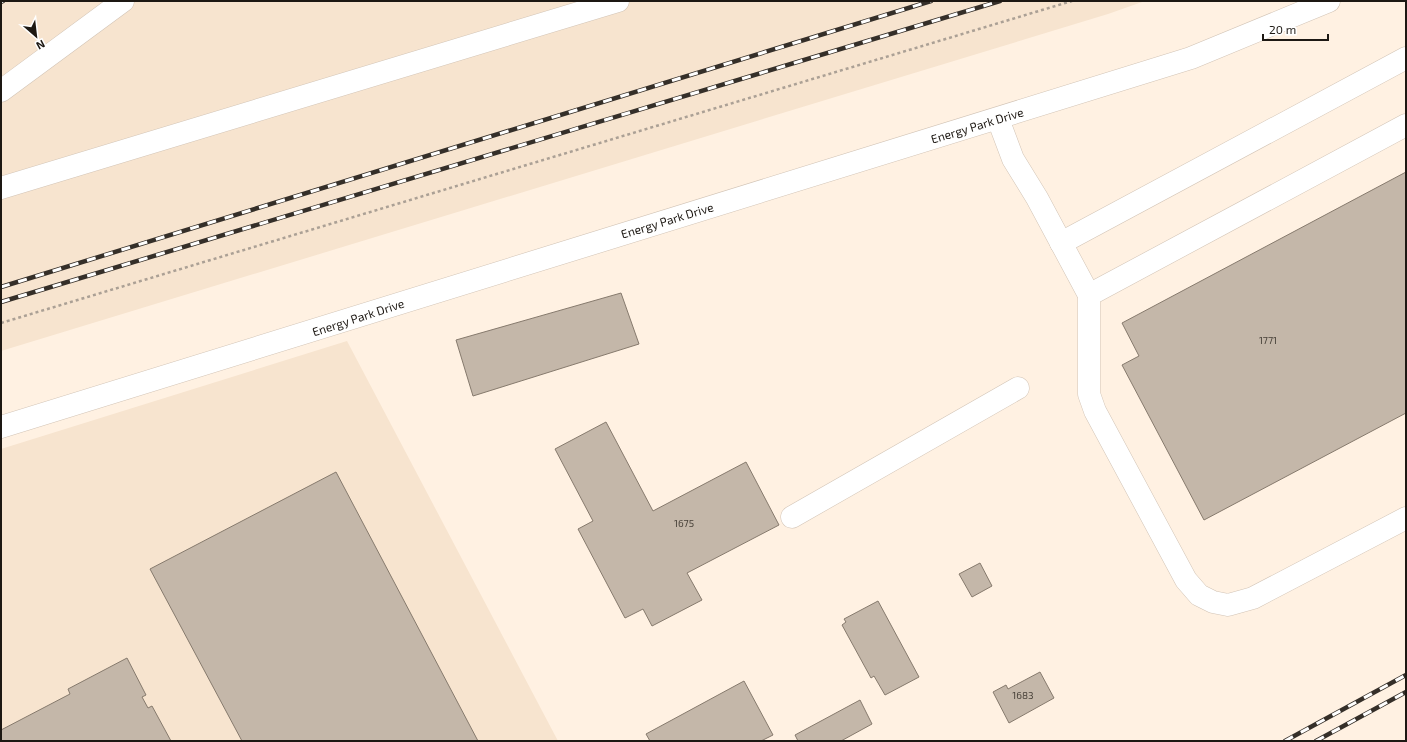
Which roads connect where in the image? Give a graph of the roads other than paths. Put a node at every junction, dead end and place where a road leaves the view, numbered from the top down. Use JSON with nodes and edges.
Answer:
{"nodes":[{"id":1,"x":123,"y":1,"type":"edge"},
{"id":2,"x":618,"y":1,"type":"edge"},
{"id":3,"x":1329,"y":1,"type":"edge"},
{"id":4,"x":1406,"y":58,"type":"edge"},
{"id":5,"x":1,"y":91,"type":"edge"},
{"id":6,"x":998,"y":119,"type":"junction"},
{"id":7,"x":1406,"y":125,"type":"edge"},
{"id":8,"x":1,"y":188,"type":"edge"},
{"id":9,"x":1061,"y":243,"type":"junction"},
{"id":10,"x":1089,"y":295,"type":"junction"},
{"id":11,"x":1018,"y":388,"type":"dead end"},
{"id":12,"x":1,"y":427,"type":"edge"},
{"id":13,"x":792,"y":517,"type":"dead end"},
{"id":14,"x":1406,"y":518,"type":"edge"}],
"edges":[{"from":1,"to":5,"type":"street"},
{"from":2,"to":8,"type":"street"},
{"from":3,"to":6,"type":"street","name":"Energy Park Drive"},
{"from":4,"to":9,"type":"street"},
{"from":6,"to":9,"type":"street"},
{"from":6,"to":12,"type":"street","name":"Energy Park Drive"},
{"from":7,"to":10,"type":"street"},
{"from":9,"to":10,"type":"street"},
{"from":10,"to":14,"type":"street"},
{"from":11,"to":13,"type":"street"}]}
